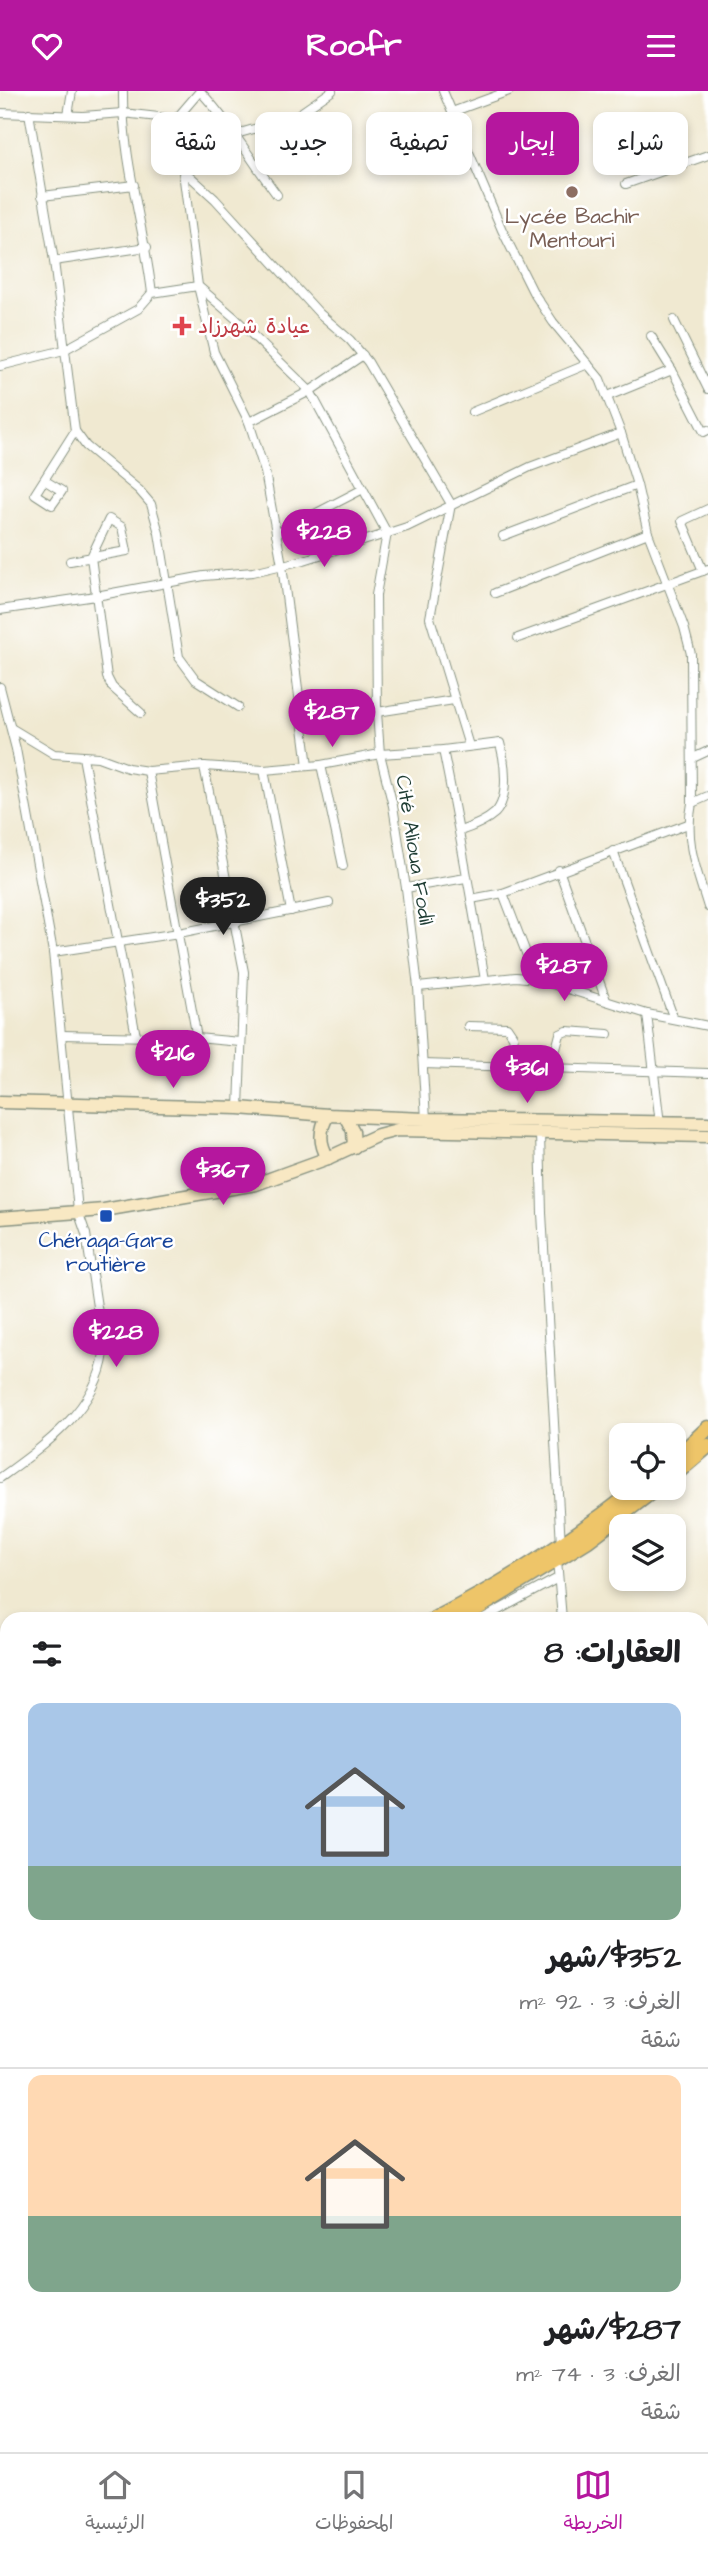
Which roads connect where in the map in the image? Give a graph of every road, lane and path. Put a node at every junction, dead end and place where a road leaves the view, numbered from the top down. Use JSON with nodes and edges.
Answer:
{"nodes":[{"id":1,"x":72,"y":91,"type":"edge"},
{"id":2,"x":123,"y":91,"type":"edge"},
{"id":3,"x":200,"y":91,"type":"edge"},
{"id":4,"x":332,"y":91,"type":"edge"},
{"id":5,"x":443,"y":91,"type":"edge"},
{"id":6,"x":509,"y":91,"type":"edge"},
{"id":7,"x":182,"y":112,"type":"edge"},
{"id":8,"x":218,"y":112,"type":"edge"},
{"id":9,"x":452,"y":112,"type":"edge"},
{"id":10,"x":455,"y":112,"type":"edge"},
{"id":11,"x":0,"y":113,"type":"edge"},
{"id":12,"x":29,"y":113,"type":"junction"},
{"id":13,"x":123,"y":113,"type":"junction"},
{"id":14,"x":68,"y":114,"type":"junction"},
{"id":15,"x":151,"y":116,"type":"edge"},
{"id":16,"x":241,"y":133,"type":"edge"},
{"id":17,"x":241,"y":142,"type":"edge"},
{"id":18,"x":708,"y":155,"type":"edge"},
{"id":19,"x":472,"y":160,"type":"edge"},
{"id":20,"x":183,"y":175,"type":"edge"},
{"id":21,"x":189,"y":175,"type":"edge"},
{"id":22,"x":626,"y":184,"type":"dead end"},
{"id":23,"x":134,"y":185,"type":"junction"},
{"id":24,"x":277,"y":195,"type":"dead end"},
{"id":25,"x":42,"y":196,"type":"junction"},
{"id":26,"x":146,"y":247,"type":"junction"},
{"id":27,"x":54,"y":261,"type":"junction"},
{"id":28,"x":198,"y":286,"type":"junction"},
{"id":29,"x":152,"y":293,"type":"junction"},
{"id":30,"x":674,"y":320,"type":"dead end"},
{"id":31,"x":651,"y":336,"type":"dead end"},
{"id":32,"x":64,"y":350,"type":"junction"},
{"id":33,"x":363,"y":355,"type":"junction"},
{"id":34,"x":0,"y":356,"type":"edge"},
{"id":35,"x":588,"y":365,"type":"junction"},
{"id":36,"x":1,"y":366,"type":"edge"},
{"id":37,"x":672,"y":370,"type":"junction"},
{"id":38,"x":708,"y":389,"type":"edge"},
{"id":39,"x":310,"y":391,"type":"junction"},
{"id":40,"x":608,"y":396,"type":"junction"},
{"id":41,"x":472,"y":412,"type":"dead end"},
{"id":42,"x":249,"y":422,"type":"junction"},
{"id":43,"x":708,"y":430,"type":"edge"},
{"id":44,"x":75,"y":431,"type":"junction"},
{"id":45,"x":621,"y":433,"type":"junction"},
{"id":46,"x":44,"y":480,"type":"dead end"},
{"id":47,"x":637,"y":485,"type":"junction"},
{"id":48,"x":363,"y":489,"type":"junction"},
{"id":49,"x":451,"y":504,"type":"junction"},
{"id":50,"x":708,"y":509,"type":"edge"},
{"id":51,"x":387,"y":533,"type":"junction"},
{"id":52,"x":648,"y":533,"type":"junction"},
{"id":53,"x":276,"y":534,"type":"junction"},
{"id":54,"x":503,"y":536,"type":"dead end"},
{"id":55,"x":91,"y":558,"type":"junction"},
{"id":56,"x":70,"y":561,"type":"dead end"},
{"id":57,"x":282,"y":565,"type":"junction"},
{"id":58,"x":706,"y":570,"type":"edge"},
{"id":59,"x":166,"y":582,"type":"junction"},
{"id":60,"x":667,"y":585,"type":"junction"},
{"id":61,"x":495,"y":593,"type":"dead end"},
{"id":62,"x":96,"y":596,"type":"junction"},
{"id":63,"x":0,"y":610,"type":"edge"},
{"id":64,"x":518,"y":638,"type":"dead end"},
{"id":65,"x":0,"y":687,"type":"edge"},
{"id":66,"x":1,"y":697,"type":"edge"},
{"id":67,"x":454,"y":700,"type":"junction"},
{"id":68,"x":238,"y":707,"type":"dead end"},
{"id":69,"x":377,"y":712,"type":"junction"},
{"id":70,"x":141,"y":713,"type":"dead end"},
{"id":71,"x":11,"y":728,"type":"junction"},
{"id":72,"x":469,"y":746,"type":"junction"},
{"id":73,"x":443,"y":750,"type":"junction"},
{"id":74,"x":708,"y":751,"type":"edge"},
{"id":75,"x":380,"y":754,"type":"junction"},
{"id":76,"x":83,"y":757,"type":"junction"},
{"id":77,"x":693,"y":758,"type":"junction"},
{"id":78,"x":321,"y":765,"type":"junction"},
{"id":79,"x":308,"y":766,"type":"junction"},
{"id":80,"x":204,"y":767,"type":"junction"},
{"id":81,"x":264,"y":770,"type":"junction"},
{"id":82,"x":148,"y":771,"type":"junction"},
{"id":83,"x":708,"y":797,"type":"edge"},
{"id":84,"x":692,"y":803,"type":"junction"},
{"id":85,"x":688,"y":824,"type":"junction"},
{"id":86,"x":460,"y":831,"type":"junction"},
{"id":87,"x":613,"y":851,"type":"junction"},
{"id":88,"x":343,"y":866,"type":"dead end"},
{"id":89,"x":559,"y":870,"type":"junction"},
{"id":90,"x":466,"y":878,"type":"junction"},
{"id":91,"x":406,"y":888,"type":"junction"},
{"id":92,"x":503,"y":893,"type":"junction"},
{"id":93,"x":471,"y":899,"type":"junction"},
{"id":94,"x":329,"y":903,"type":"dead end"},
{"id":95,"x":708,"y":907,"type":"edge"},
{"id":96,"x":291,"y":911,"type":"junction"},
{"id":97,"x":235,"y":922,"type":"junction"},
{"id":98,"x":179,"y":933,"type":"junction"},
{"id":99,"x":119,"y":943,"type":"junction"},
{"id":100,"x":53,"y":952,"type":"junction"},
{"id":101,"x":536,"y":979,"type":"junction"},
{"id":102,"x":485,"y":980,"type":"junction"},
{"id":103,"x":418,"y":987,"type":"junction"},
{"id":104,"x":606,"y":1000,"type":"junction"},
{"id":105,"x":647,"y":1014,"type":"junction"},
{"id":106,"x":674,"y":1019,"type":"junction"},
{"id":107,"x":708,"y":1025,"type":"edge"},
{"id":108,"x":468,"y":1026,"type":"dead end"},
{"id":109,"x":62,"y":1034,"type":"junction"},
{"id":110,"x":608,"y":1034,"type":"dead end"},
{"id":111,"x":136,"y":1036,"type":"junction"},
{"id":112,"x":197,"y":1038,"type":"junction"},
{"id":113,"x":240,"y":1042,"type":"junction"},
{"id":114,"x":423,"y":1064,"type":"junction"},
{"id":115,"x":519,"y":1067,"type":"junction"},
{"id":116,"x":551,"y":1068,"type":"junction"},
{"id":117,"x":656,"y":1071,"type":"junction"},
{"id":118,"x":708,"y":1073,"type":"edge"},
{"id":119,"x":0,"y":1102,"type":"edge"},
{"id":120,"x":68,"y":1104,"type":"junction"},
{"id":121,"x":239,"y":1108,"type":"junction"},
{"id":122,"x":328,"y":1115,"type":"junction"},
{"id":123,"x":345,"y":1116,"type":"junction"},
{"id":124,"x":426,"y":1119,"type":"junction"},
{"id":125,"x":708,"y":1123,"type":"edge"},
{"id":126,"x":660,"y":1124,"type":"junction"},
{"id":127,"x":540,"y":1133,"type":"junction"},
{"id":128,"x":708,"y":1136,"type":"edge"},
{"id":129,"x":354,"y":1147,"type":"junction"},
{"id":130,"x":328,"y":1158,"type":"junction"},
{"id":131,"x":78,"y":1211,"type":"junction"},
{"id":132,"x":0,"y":1218,"type":"edge"},
{"id":133,"x":708,"y":1428,"type":"edge"},
{"id":134,"x":708,"y":1446,"type":"edge"},
{"id":135,"x":686,"y":1449,"type":"edge"},
{"id":136,"x":686,"y":1465,"type":"edge"},
{"id":137,"x":0,"y":1478,"type":"edge"},
{"id":138,"x":622,"y":1500,"type":"edge"},
{"id":139,"x":642,"y":1500,"type":"edge"},
{"id":140,"x":561,"y":1545,"type":"junction"},
{"id":141,"x":557,"y":1560,"type":"junction"},
{"id":142,"x":558,"y":1578,"type":"junction"},
{"id":143,"x":448,"y":1612,"type":"edge"},
{"id":144,"x":472,"y":1612,"type":"edge"},
{"id":145,"x":495,"y":1612,"type":"edge"},
{"id":146,"x":561,"y":1612,"type":"edge"}],
"edges":[{"from":1,"to":14,"type":"street"},
{"from":2,"to":13,"type":"street"},
{"from":3,"to":7,"type":"street"},
{"from":3,"to":8,"type":"street"},
{"from":4,"to":16,"type":"street"},
{"from":5,"to":9,"type":"street"},
{"from":6,"to":10,"type":"street"},
{"from":11,"to":12,"type":"street"},
{"from":12,"to":14,"type":"street"},
{"from":12,"to":25,"type":"street"},
{"from":13,"to":14,"type":"street"},
{"from":13,"to":15,"type":"street"},
{"from":13,"to":23,"type":"street"},
{"from":17,"to":24,"type":"street"},
{"from":18,"to":22,"type":"street"},
{"from":19,"to":35,"type":"street"},
{"from":20,"to":28,"type":"street"},
{"from":21,"to":33,"type":"street"},
{"from":23,"to":25,"type":"street"},
{"from":23,"to":26,"type":"street"},
{"from":25,"to":27,"type":"street"},
{"from":26,"to":27,"type":"street"},
{"from":26,"to":29,"type":"street"},
{"from":27,"to":32,"type":"street"},
{"from":28,"to":29,"type":"street"},
{"from":28,"to":39,"type":"street"},
{"from":28,"to":42,"type":"street"},
{"from":29,"to":32,"type":"street"},
{"from":30,"to":38,"type":"street"},
{"from":31,"to":37,"type":"street"},
{"from":32,"to":36,"type":"street"},
{"from":32,"to":44,"type":"street"},
{"from":33,"to":39,"type":"street"},
{"from":33,"to":49,"type":"street"},
{"from":34,"to":36,"type":"street"},
{"from":35,"to":40,"type":"street"},
{"from":35,"to":41,"type":"street"},
{"from":37,"to":40,"type":"street"},
{"from":37,"to":43,"type":"street"},
{"from":39,"to":42,"type":"street"},
{"from":39,"to":48,"type":"street"},
{"from":40,"to":45,"type":"street"},
{"from":42,"to":53,"type":"street"},
{"from":44,"to":46,"type":"street"},
{"from":44,"to":59,"type":"street"},
{"from":45,"to":47,"type":"street"},
{"from":45,"to":49,"type":"street"},
{"from":47,"to":52,"type":"street"},
{"from":47,"to":54,"type":"street"},
{"from":48,"to":51,"type":"street"},
{"from":48,"to":53,"type":"street"},
{"from":49,"to":51,"type":"street"},
{"from":49,"to":67,"type":"street"},
{"from":50,"to":58,"type":"street"},
{"from":51,"to":57,"type":"street"},
{"from":51,"to":69,"type":"street","name":"Cité Alioua Fodil"},
{"from":52,"to":60,"type":"street"},
{"from":52,"to":61,"type":"street"},
{"from":53,"to":57,"type":"street"},
{"from":55,"to":55,"type":"street"},
{"from":55,"to":56,"type":"street"},
{"from":55,"to":62,"type":"street"},
{"from":57,"to":59,"type":"street"},
{"from":57,"to":79,"type":"street"},
{"from":58,"to":60,"type":"street"},
{"from":59,"to":62,"type":"street"},
{"from":59,"to":68,"type":"street"},
{"from":60,"to":64,"type":"street"},
{"from":60,"to":77,"type":"street"},
{"from":62,"to":63,"type":"street"},
{"from":62,"to":70,"type":"street"},
{"from":65,"to":66,"type":"street"},
{"from":66,"to":71,"type":"street"},
{"from":67,"to":69,"type":"street"},
{"from":67,"to":72,"type":"street"},
{"from":69,"to":75,"type":"street","name":"Cité Alioua Fodil"},
{"from":71,"to":76,"type":"street"},
{"from":71,"to":100,"type":"street"},
{"from":72,"to":73,"type":"street"},
{"from":72,"to":86,"type":"street"},
{"from":73,"to":75,"type":"street"},
{"from":73,"to":86,"type":"street"},
{"from":74,"to":77,"type":"street"},
{"from":75,"to":78,"type":"street"},
{"from":75,"to":91,"type":"street","name":"Cité Alioua Fodil"},
{"from":76,"to":82,"type":"street"},
{"from":76,"to":99,"type":"street"},
{"from":77,"to":84,"type":"street"},
{"from":78,"to":79,"type":"street"},
{"from":78,"to":88,"type":"street"},
{"from":79,"to":81,"type":"street"},
{"from":80,"to":81,"type":"street"},
{"from":80,"to":82,"type":"street"},
{"from":80,"to":97,"type":"street"},
{"from":81,"to":96,"type":"street"},
{"from":82,"to":98,"type":"street"},
{"from":83,"to":84,"type":"street"},
{"from":84,"to":85,"type":"street"},
{"from":85,"to":87,"type":"street"},
{"from":85,"to":95,"type":"street"},
{"from":86,"to":90,"type":"street"},
{"from":87,"to":89,"type":"street"},
{"from":87,"to":106,"type":"street"},
{"from":89,"to":92,"type":"street"},
{"from":89,"to":104,"type":"street"},
{"from":90,"to":91,"type":"street"},
{"from":90,"to":93,"type":"street"},
{"from":91,"to":103,"type":"street","name":"Cité Alioua Fodil"},
{"from":92,"to":93,"type":"street"},
{"from":92,"to":101,"type":"street"},
{"from":93,"to":102,"type":"street"},
{"from":94,"to":96,"type":"street"},
{"from":96,"to":97,"type":"street"},
{"from":97,"to":98,"type":"street"},
{"from":97,"to":113,"type":"street"},
{"from":98,"to":99,"type":"street"},
{"from":98,"to":112,"type":"street"},
{"from":99,"to":100,"type":"street"},
{"from":99,"to":111,"type":"street"},
{"from":100,"to":109,"type":"street"},
{"from":101,"to":102,"type":"street"},
{"from":101,"to":104,"type":"street"},
{"from":102,"to":103,"type":"street"},
{"from":103,"to":114,"type":"street","name":"Cité Alioua Fodil"},
{"from":104,"to":105,"type":"street"},
{"from":105,"to":106,"type":"street"},
{"from":105,"to":117,"type":"street"},
{"from":106,"to":107,"type":"street"},
{"from":108,"to":115,"type":"street"},
{"from":109,"to":111,"type":"street"},
{"from":109,"to":120,"type":"street"},
{"from":110,"to":116,"type":"street"},
{"from":111,"to":112,"type":"street"},
{"from":112,"to":113,"type":"street"},
{"from":113,"to":121,"type":"street"},
{"from":114,"to":115,"type":"street"},
{"from":114,"to":124,"type":"street","name":"Cité Alioua Fodil"},
{"from":115,"to":116,"type":"street"},
{"from":116,"to":117,"type":"street"},
{"from":117,"to":118,"type":"street"},
{"from":117,"to":126,"type":"street"},
{"from":119,"to":120,"type":"main road"},
{"from":120,"to":121,"type":"main road"},
{"from":120,"to":131,"type":"street"},
{"from":121,"to":122,"type":"main road"},
{"from":122,"to":123,"type":"main road"},
{"from":122,"to":130,"type":"main road"},
{"from":123,"to":124,"type":"main road"},
{"from":123,"to":129,"type":"main road"},
{"from":124,"to":126,"type":"main road"},
{"from":125,"to":126,"type":"main road"},
{"from":127,"to":128,"type":"main road"},
{"from":127,"to":129,"type":"main road"},
{"from":127,"to":140,"type":"street"},
{"from":129,"to":130,"type":"main road"},
{"from":130,"to":131,"type":"main road"},
{"from":131,"to":132,"type":"main road"},
{"from":131,"to":137,"type":"street"},
{"from":133,"to":135,"type":"highway"},
{"from":134,"to":136,"type":"highway"},
{"from":138,"to":140,"type":"highway"},
{"from":139,"to":141,"type":"highway"},
{"from":140,"to":143,"type":"highway"},
{"from":141,"to":142,"type":"street"},
{"from":141,"to":144,"type":"highway"},
{"from":142,"to":145,"type":"street"},
{"from":142,"to":146,"type":"street"}]}
